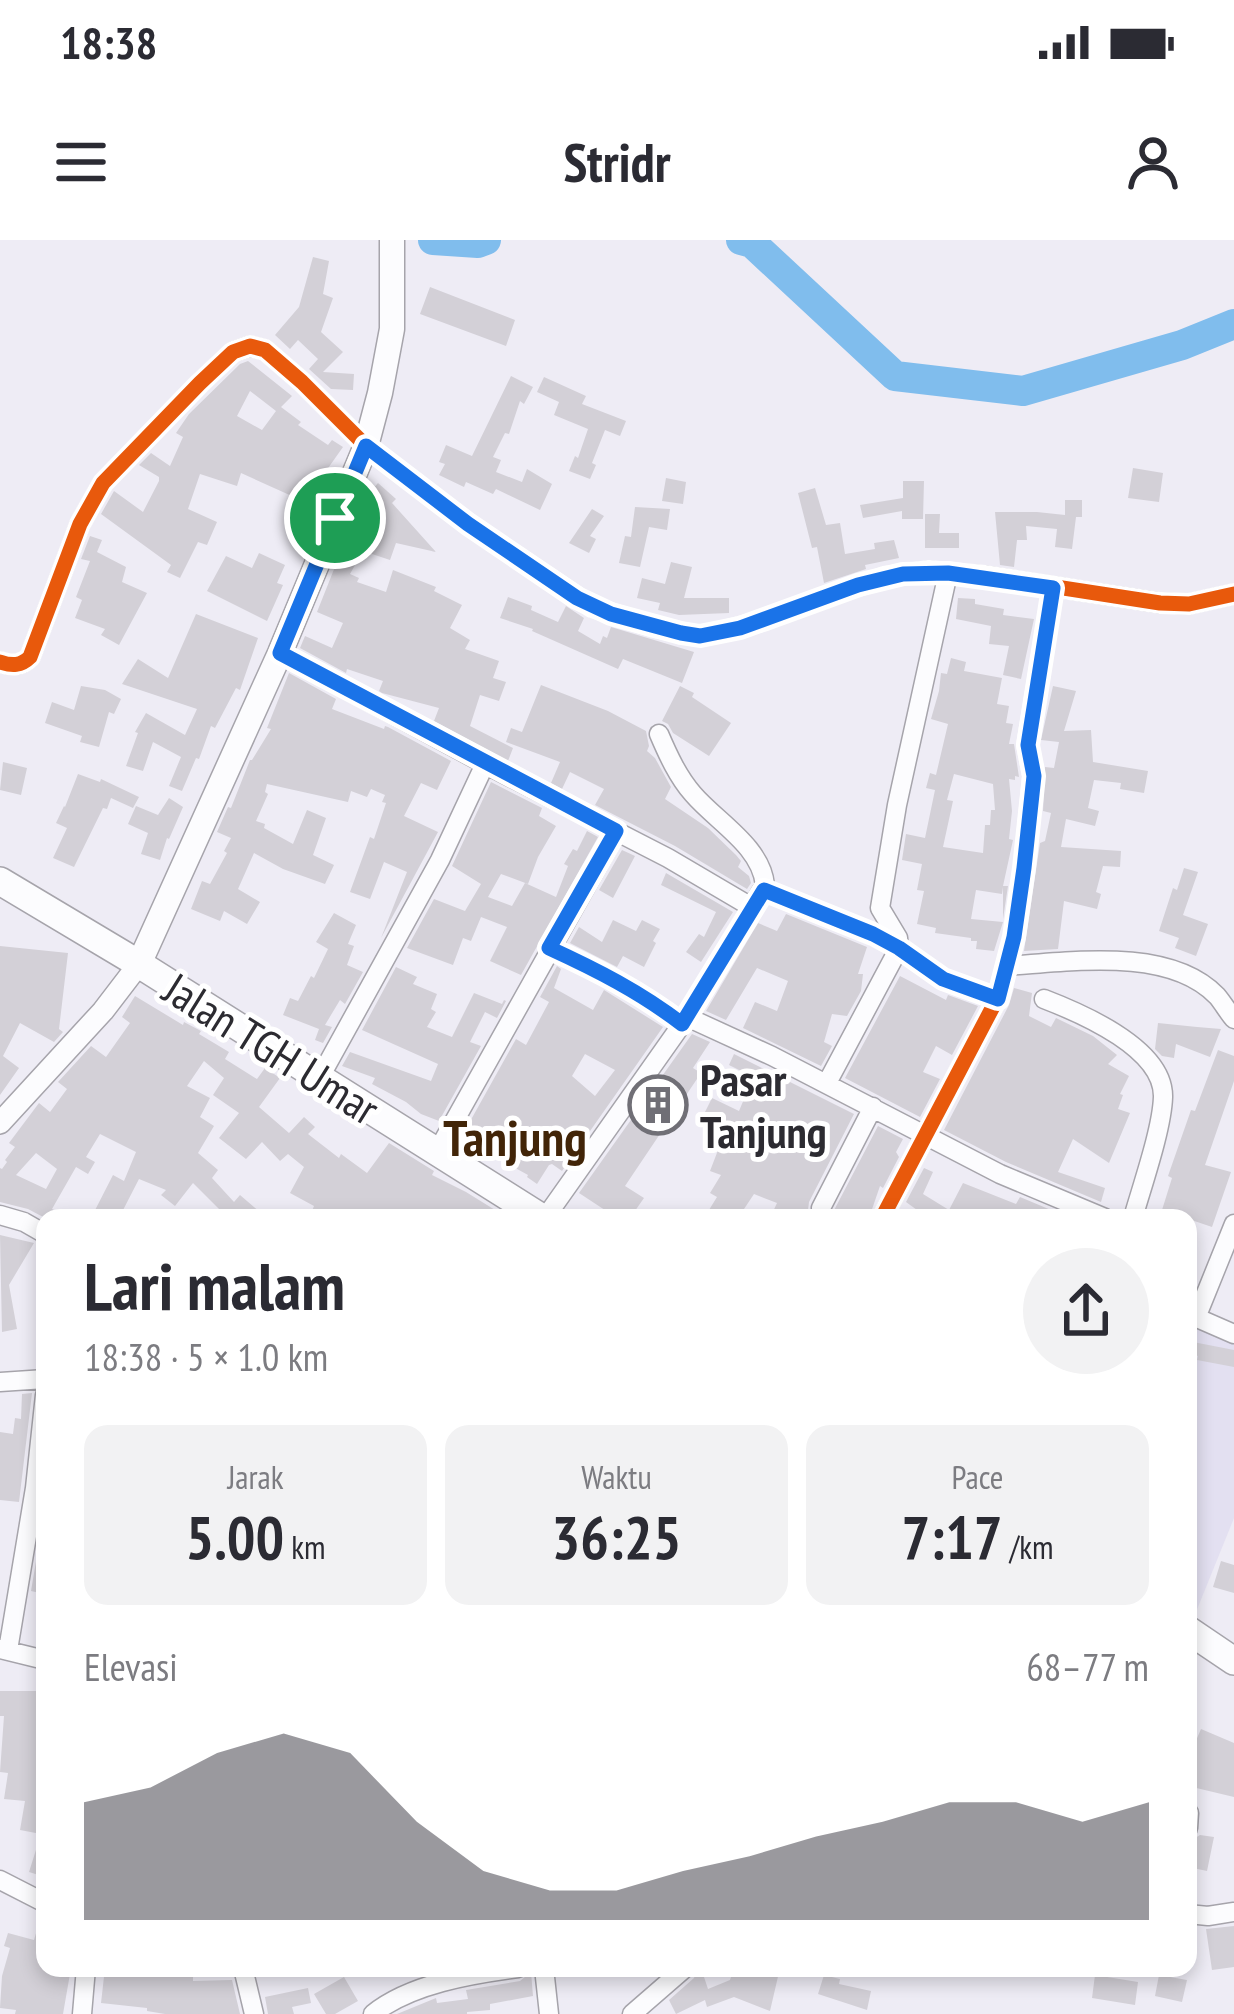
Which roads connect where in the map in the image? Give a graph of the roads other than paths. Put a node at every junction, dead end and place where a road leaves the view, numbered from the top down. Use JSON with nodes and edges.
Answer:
{"nodes":[{"id":1,"x":392,"y":240,"type":"edge"},
{"id":2,"x":366,"y":446,"type":"junction"},
{"id":3,"x":948,"y":573,"type":"junction"},
{"id":4,"x":1053,"y":588,"type":"junction"},
{"id":5,"x":1234,"y":594,"type":"edge"},
{"id":6,"x":280,"y":653,"type":"junction"},
{"id":7,"x":0,"y":662,"type":"edge"},
{"id":8,"x":659,"y":734,"type":"dead end"},
{"id":9,"x":485,"y":764,"type":"junction"},
{"id":10,"x":616,"y":831,"type":"junction"},
{"id":11,"x":0,"y":881,"type":"edge"},
{"id":12,"x":758,"y":899,"type":"junction"},
{"id":13,"x":549,"y":948,"type":"junction"},
{"id":14,"x":899,"y":948,"type":"junction"},
{"id":15,"x":139,"y":964,"type":"junction"},
{"id":16,"x":1002,"y":982,"type":"junction"},
{"id":17,"x":1044,"y":999,"type":"dead end"},
{"id":18,"x":1234,"y":1019,"type":"edge"},
{"id":19,"x":685,"y":1020,"type":"junction"},
{"id":20,"x":319,"y":1079,"type":"junction"},
{"id":21,"x":827,"y":1083,"type":"junction"},
{"id":22,"x":873,"y":1108,"type":"junction"},
{"id":23,"x":0,"y":1123,"type":"edge"},
{"id":24,"x":926,"y":1135,"type":"junction"},
{"id":25,"x":437,"y":1152,"type":"junction"},
{"id":26,"x":821,"y":1208,"type":"dead end"},
{"id":27,"x":529,"y":1209,"type":"edge"},
{"id":28,"x":549,"y":1209,"type":"edge"},
{"id":29,"x":886,"y":1209,"type":"edge"},
{"id":30,"x":1084,"y":1209,"type":"edge"},
{"id":31,"x":1135,"y":1209,"type":"edge"},
{"id":32,"x":0,"y":1215,"type":"edge"},
{"id":33,"x":1234,"y":1224,"type":"edge"},
{"id":34,"x":36,"y":1229,"type":"edge"},
{"id":35,"x":1197,"y":1305,"type":"edge"},
{"id":36,"x":1197,"y":1318,"type":"edge"},
{"id":37,"x":1234,"y":1334,"type":"edge"},
{"id":38,"x":36,"y":1380,"type":"edge"},
{"id":39,"x":0,"y":1382,"type":"edge"},
{"id":40,"x":36,"y":1471,"type":"edge"},
{"id":41,"x":1197,"y":1636,"type":"edge"},
{"id":42,"x":4,"y":1650,"type":"edge"},
{"id":43,"x":36,"y":1658,"type":"edge"},
{"id":44,"x":1234,"y":1661,"type":"edge"},
{"id":45,"x":0,"y":1880,"type":"edge"},
{"id":46,"x":36,"y":1898,"type":"edge"},
{"id":47,"x":1234,"y":1912,"type":"edge"},
{"id":48,"x":1197,"y":1915,"type":"edge"},
{"id":49,"x":85,"y":1977,"type":"edge"},
{"id":50,"x":245,"y":1977,"type":"edge"},
{"id":51,"x":463,"y":1977,"type":"edge"},
{"id":52,"x":545,"y":1977,"type":"edge"},
{"id":53,"x":675,"y":1977,"type":"edge"},
{"id":54,"x":82,"y":2014,"type":"edge"},
{"id":55,"x":254,"y":2014,"type":"edge"},
{"id":56,"x":373,"y":2014,"type":"edge"},
{"id":57,"x":549,"y":2014,"type":"edge"},
{"id":58,"x":632,"y":2014,"type":"edge"}],
"edges":[{"from":1,"to":2,"type":"main road"},
{"from":2,"to":3,"type":"street"},
{"from":2,"to":6,"type":"main road"},
{"from":2,"to":7,"type":"street"},
{"from":3,"to":4,"type":"street"},
{"from":3,"to":14,"type":"street"},
{"from":4,"to":5,"type":"street"},
{"from":4,"to":16,"type":"street"},
{"from":6,"to":9,"type":"street"},
{"from":6,"to":15,"type":"main road"},
{"from":8,"to":12,"type":"street"},
{"from":9,"to":10,"type":"street"},
{"from":9,"to":20,"type":"street"},
{"from":10,"to":12,"type":"street"},
{"from":10,"to":13,"type":"street"},
{"from":11,"to":15,"type":"main road","name":"Jalan TGH Umar"},
{"from":12,"to":14,"type":"street"},
{"from":12,"to":19,"type":"street"},
{"from":13,"to":19,"type":"street"},
{"from":13,"to":25,"type":"street"},
{"from":14,"to":16,"type":"street"},
{"from":14,"to":21,"type":"street"},
{"from":15,"to":20,"type":"main road","name":"Jalan TGH Umar"},
{"from":15,"to":23,"type":"street"},
{"from":16,"to":18,"type":"street"},
{"from":16,"to":24,"type":"street"},
{"from":17,"to":31,"type":"street"},
{"from":19,"to":21,"type":"street"},
{"from":19,"to":28,"type":"street"},
{"from":20,"to":25,"type":"main road","name":"Jalan TGH Umar"},
{"from":21,"to":22,"type":"street"},
{"from":22,"to":24,"type":"street"},
{"from":22,"to":26,"type":"street"},
{"from":24,"to":29,"type":"street"},
{"from":24,"to":30,"type":"street"},
{"from":25,"to":27,"type":"main road","name":"Jalan TGH Umar"},
{"from":32,"to":34,"type":"street"},
{"from":33,"to":35,"type":"street"},
{"from":36,"to":37,"type":"street"},
{"from":38,"to":39,"type":"street"},
{"from":40,"to":42,"type":"street"},
{"from":41,"to":44,"type":"main road"},
{"from":42,"to":43,"type":"street"},
{"from":45,"to":46,"type":"street"},
{"from":47,"to":48,"type":"street"},
{"from":49,"to":54,"type":"street"},
{"from":50,"to":55,"type":"street"},
{"from":51,"to":56,"type":"street"},
{"from":52,"to":57,"type":"street"},
{"from":53,"to":58,"type":"street"}]}
